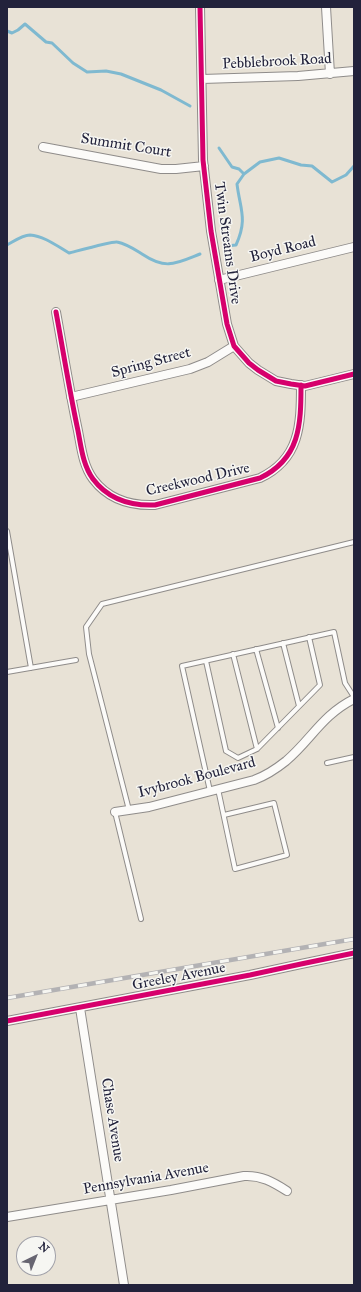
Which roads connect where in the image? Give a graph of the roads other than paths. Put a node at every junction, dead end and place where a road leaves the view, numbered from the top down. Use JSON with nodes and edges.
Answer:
{"nodes":[{"id":1,"x":200,"y":7,"type":"edge"},
{"id":2,"x":326,"y":7,"type":"edge"},
{"id":3,"x":354,"y":71,"type":"edge"},
{"id":4,"x":330,"y":74,"type":"junction"},
{"id":5,"x":202,"y":79,"type":"junction"},
{"id":6,"x":43,"y":147,"type":"dead end"},
{"id":7,"x":204,"y":166,"type":"junction"},
{"id":8,"x":354,"y":247,"type":"edge"},
{"id":9,"x":219,"y":280,"type":"junction"},
{"id":10,"x":56,"y":312,"type":"dead end"},
{"id":11,"x":234,"y":346,"type":"junction"},
{"id":12,"x":354,"y":374,"type":"edge"},
{"id":13,"x":301,"y":385,"type":"junction"},
{"id":14,"x":71,"y":397,"type":"junction"},
{"id":15,"x":7,"y":531,"type":"edge"},
{"id":16,"x":354,"y":542,"type":"edge"},
{"id":17,"x":309,"y":637,"type":"junction"},
{"id":18,"x":282,"y":643,"type":"junction"},
{"id":19,"x":256,"y":649,"type":"junction"},
{"id":20,"x":233,"y":654,"type":"junction"},
{"id":21,"x":76,"y":660,"type":"dead end"},
{"id":22,"x":206,"y":661,"type":"junction"},
{"id":23,"x":31,"y":668,"type":"junction"},
{"id":24,"x":7,"y":672,"type":"edge"},
{"id":25,"x":354,"y":698,"type":"edge"},
{"id":26,"x":299,"y":706,"type":"junction"},
{"id":27,"x":278,"y":728,"type":"junction"},
{"id":28,"x":257,"y":749,"type":"junction"},
{"id":29,"x":354,"y":757,"type":"edge"},
{"id":30,"x":326,"y":763,"type":"dead end"},
{"id":31,"x":214,"y":790,"type":"junction"},
{"id":32,"x":129,"y":810,"type":"junction"},
{"id":33,"x":115,"y":812,"type":"joint"},
{"id":34,"x":224,"y":815,"type":"junction"},
{"id":35,"x":141,"y":918,"type":"dead end"},
{"id":36,"x":354,"y":953,"type":"edge"},
{"id":37,"x":80,"y":1008,"type":"junction"},
{"id":38,"x":7,"y":1021,"type":"edge"},
{"id":39,"x":287,"y":1191,"type":"dead end"},
{"id":40,"x":111,"y":1199,"type":"junction"},
{"id":41,"x":7,"y":1217,"type":"edge"},
{"id":42,"x":124,"y":1285,"type":"edge"}],
"edges":[{"from":1,"to":5,"type":"street","name":"Twin Streams Drive"},
{"from":2,"to":4,"type":"street"},
{"from":3,"to":4,"type":"street","name":"Pebblebrook Road"},
{"from":4,"to":5,"type":"street","name":"Pebblebrook Road"},
{"from":5,"to":7,"type":"street","name":"Twin Streams Drive"},
{"from":6,"to":7,"type":"street","name":"Summit Court"},
{"from":7,"to":9,"type":"street","name":"Twin Streams Drive"},
{"from":8,"to":9,"type":"street","name":"Boyd Road"},
{"from":9,"to":11,"type":"street","name":"Twin Streams Drive"},
{"from":10,"to":14,"type":"street","name":"Creekwood Drive"},
{"from":11,"to":13,"type":"street","name":"Twin Streams Drive"},
{"from":11,"to":14,"type":"street","name":"Spring Street"},
{"from":12,"to":13,"type":"street","name":"Twin Streams Drive"},
{"from":13,"to":14,"type":"street","name":"Creekwood Drive"},
{"from":15,"to":23,"type":"lane"},
{"from":16,"to":32,"type":"lane"},
{"from":17,"to":18,"type":"lane"},
{"from":17,"to":25,"type":"lane"},
{"from":17,"to":26,"type":"lane"},
{"from":18,"to":19,"type":"lane"},
{"from":18,"to":26,"type":"lane"},
{"from":19,"to":20,"type":"lane"},
{"from":19,"to":27,"type":"lane"},
{"from":20,"to":22,"type":"lane"},
{"from":20,"to":28,"type":"lane"},
{"from":21,"to":23,"type":"lane"},
{"from":22,"to":28,"type":"lane"},
{"from":22,"to":31,"type":"lane"},
{"from":23,"to":24,"type":"lane"},
{"from":25,"to":31,"type":"street","name":"Ivybrook Boulevard"},
{"from":26,"to":27,"type":"lane"},
{"from":27,"to":28,"type":"lane"},
{"from":29,"to":30,"type":"lane"},
{"from":31,"to":32,"type":"street","name":"Ivybrook Boulevard"},
{"from":31,"to":34,"type":"lane"},
{"from":32,"to":33,"type":"street","name":"Ivybrook Boulevard"},
{"from":33,"to":35,"type":"lane"},
{"from":34,"to":34,"type":"lane"},
{"from":36,"to":37,"type":"street","name":"Greeley Avenue"},
{"from":37,"to":38,"type":"street","name":"Greeley Avenue"},
{"from":37,"to":40,"type":"street","name":"Chase Avenue"},
{"from":39,"to":40,"type":"street","name":"Pennsylvania Avenue"},
{"from":40,"to":41,"type":"street","name":"Pennsylvania Avenue"},
{"from":40,"to":42,"type":"street","name":"Chase Avenue"}]}
